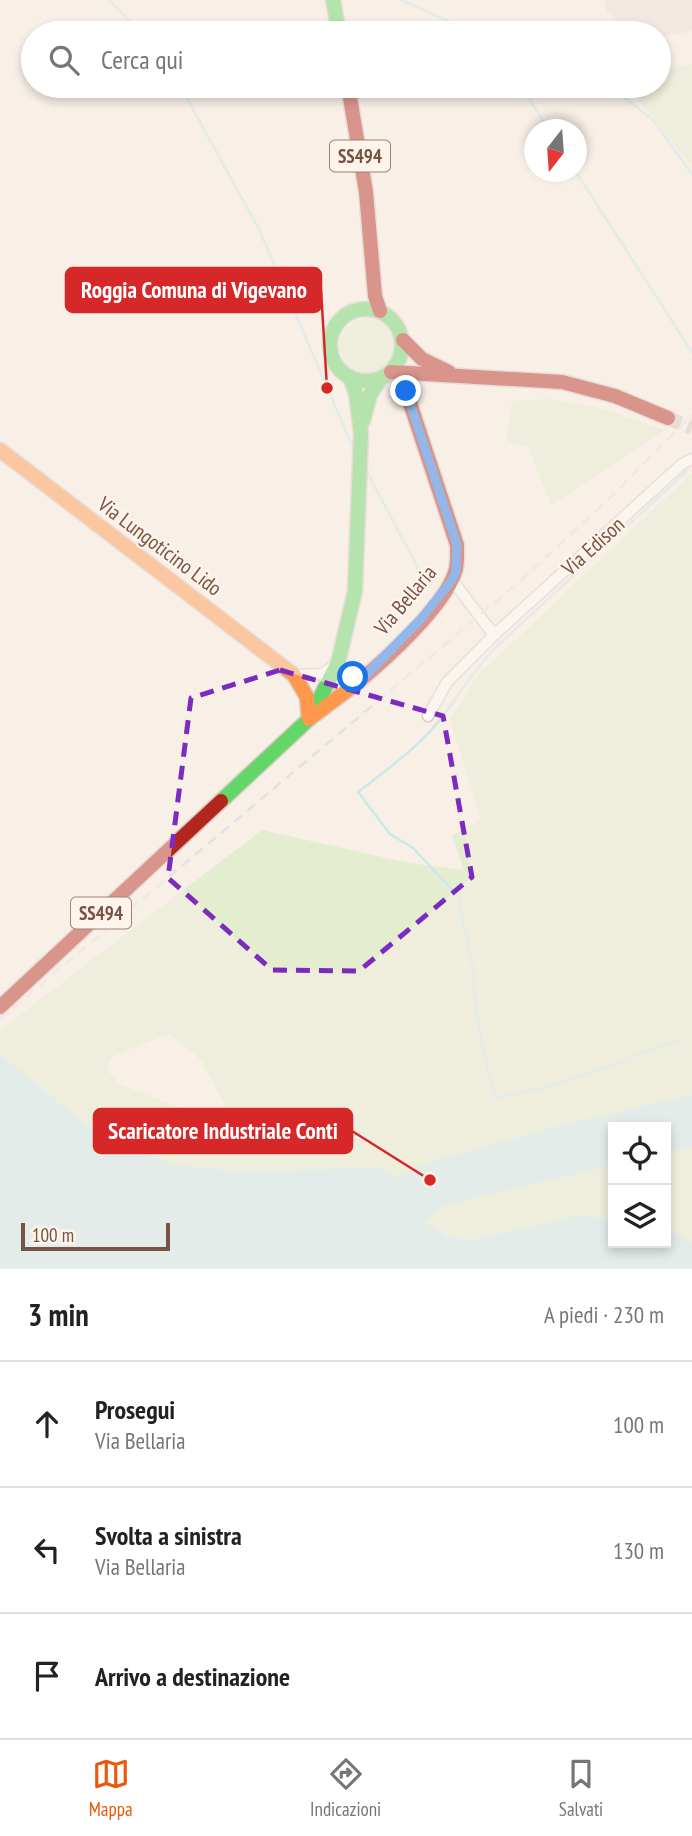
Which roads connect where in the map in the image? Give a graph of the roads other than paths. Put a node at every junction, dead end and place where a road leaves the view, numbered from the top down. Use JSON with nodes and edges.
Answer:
{"nodes":[{"id":1,"x":333,"y":0,"type":"edge"},
{"id":2,"x":337,"y":21,"type":"edge"},
{"id":3,"x":350,"y":98,"type":"edge"},
{"id":4,"x":369,"y":226,"type":"junction"},
{"id":5,"x":352,"y":311,"type":"junction"},
{"id":6,"x":380,"y":311,"type":"junction"},
{"id":7,"x":403,"y":340,"type":"junction"},
{"id":8,"x":386,"y":375,"type":"junction"},
{"id":9,"x":350,"y":377,"type":"junction"},
{"id":10,"x":464,"y":377,"type":"junction"},
{"id":11,"x":406,"y":391,"type":"dead end"},
{"id":12,"x":668,"y":418,"type":"tunnel mouth"},
{"id":13,"x":361,"y":433,"type":"junction"},
{"id":14,"x":0,"y":450,"type":"edge"},
{"id":15,"x":692,"y":459,"type":"edge"},
{"id":16,"x":452,"y":580,"type":"junction"},
{"id":17,"x":494,"y":635,"type":"junction"},
{"id":18,"x":335,"y":669,"type":"junction"},
{"id":19,"x":294,"y":675,"type":"junction"},
{"id":20,"x":359,"y":682,"type":"junction"},
{"id":21,"x":428,"y":716,"type":"dead end"},
{"id":22,"x":309,"y":719,"type":"junction"},
{"id":23,"x":0,"y":1007,"type":"edge"}],
"edges":[{"from":1,"to":2,"type":"main road"},
{"from":3,"to":4,"type":"main road","number":"SS494"},
{"from":4,"to":5,"type":"main road","number":"SS494"},
{"from":4,"to":6,"type":"main road","number":"SS494"},
{"from":5,"to":6,"type":"main road"},
{"from":5,"to":9,"type":"main road","number":"SS494"},
{"from":6,"to":7,"type":"main road"},
{"from":7,"to":8,"type":"main road","number":"SS494"},
{"from":7,"to":10,"type":"main road"},
{"from":8,"to":9,"type":"main road"},
{"from":8,"to":10,"type":"main road"},
{"from":8,"to":13,"type":"main road","number":"SS494"},
{"from":9,"to":13,"type":"main road","number":"SS494"},
{"from":10,"to":12,"type":"main road"},
{"from":11,"to":16,"type":"main road","name":"Via Bellaria"},
{"from":13,"to":18,"type":"main road","number":"SS494"},
{"from":14,"to":19,"type":"main road","name":"Via Lungoticino Lido"},
{"from":15,"to":17,"type":"street","name":"Via Edison"},
{"from":16,"to":17,"type":"street"},
{"from":16,"to":20,"type":"main road","name":"Via Bellaria"},
{"from":17,"to":21,"type":"street","name":"Via Edison"},
{"from":18,"to":19,"type":"street"},
{"from":18,"to":20,"type":"street"},
{"from":18,"to":22,"type":"main road","number":"SS494"},
{"from":19,"to":22,"type":"main road"},
{"from":20,"to":22,"type":"main road","name":"Via Bellaria"},
{"from":22,"to":23,"type":"main road","number":"SS494"}]}
